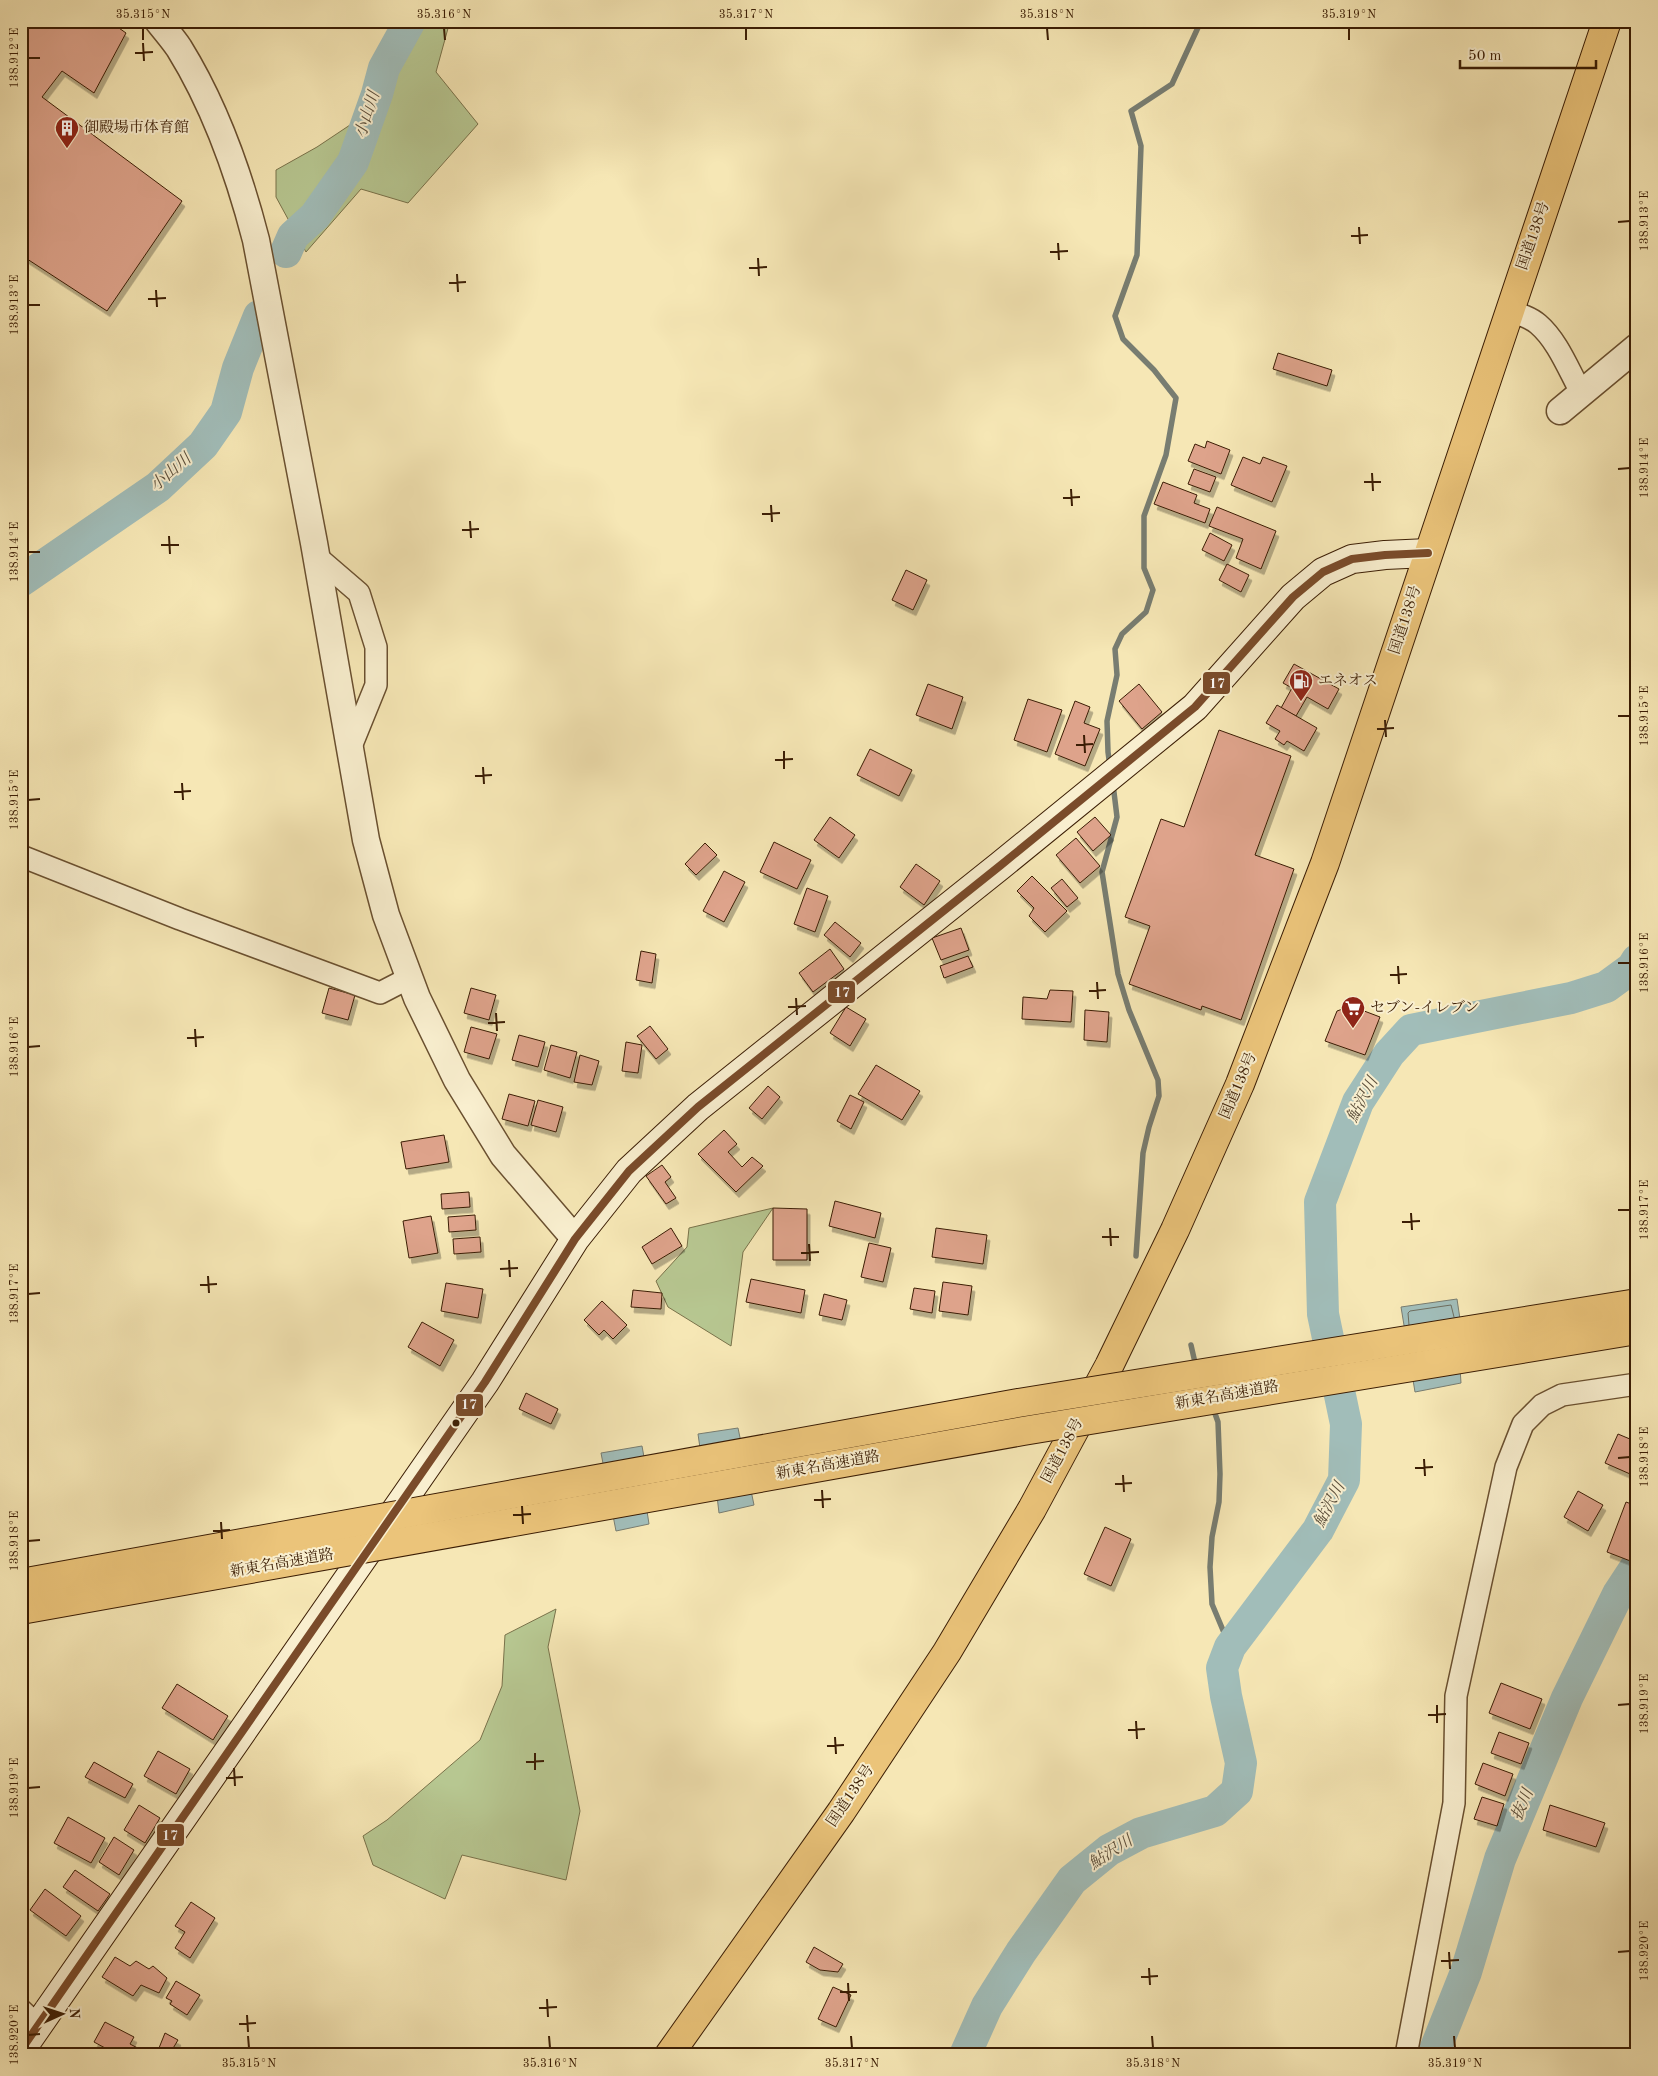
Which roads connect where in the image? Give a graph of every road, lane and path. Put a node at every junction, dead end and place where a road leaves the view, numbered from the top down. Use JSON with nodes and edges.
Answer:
{"nodes":[{"id":1,"x":158,"y":21,"type":"edge"},
{"id":2,"x":1607,"y":21,"type":"edge"},
{"id":3,"x":1509,"y":312,"type":"junction"},
{"id":4,"x":1637,"y":347,"type":"edge"},
{"id":5,"x":1582,"y":394,"type":"junction"},
{"id":6,"x":1560,"y":411,"type":"dead end"},
{"id":7,"x":1428,"y":553,"type":"junction"},
{"id":8,"x":316,"y":556,"type":"junction"},
{"id":9,"x":350,"y":749,"type":"junction"},
{"id":10,"x":26,"y":858,"type":"edge"},
{"id":11,"x":409,"y":978,"type":"junction"},
{"id":12,"x":575,"y":1239,"type":"junction"},
{"id":13,"x":1637,"y":1303,"type":"edge"},
{"id":14,"x":1637,"y":1330,"type":"edge"},
{"id":15,"x":1637,"y":1384,"type":"edge"},
{"id":16,"x":21,"y":1583,"type":"edge"},
{"id":17,"x":21,"y":1610,"type":"edge"},
{"id":18,"x":30,"y":2018,"type":"edge"},
{"id":19,"x":21,"y":2050,"type":"edge"},
{"id":20,"x":669,"y":2055,"type":"edge"},
{"id":21,"x":1406,"y":2055,"type":"edge"}],
"edges":[{"from":1,"to":8,"type":"street"},
{"from":2,"to":3,"type":"highway","name":"国道138号"},
{"from":3,"to":5,"type":"street"},
{"from":3,"to":7,"type":"highway","name":"国道138号"},
{"from":4,"to":5,"type":"street"},
{"from":5,"to":6,"type":"street"},
{"from":7,"to":12,"type":"main road"},
{"from":7,"to":20,"type":"highway","name":"国道138号"},
{"from":8,"to":9,"type":"street"},
{"from":8,"to":9,"type":"street"},
{"from":9,"to":11,"type":"street"},
{"from":10,"to":11,"type":"street"},
{"from":11,"to":12,"type":"street"},
{"from":12,"to":18,"type":"main road"},
{"from":13,"to":16,"type":"highway","name":"新東名高速道路","bridge":true},
{"from":14,"to":17,"type":"highway","name":"新東名高速道路","bridge":true},
{"from":15,"to":21,"type":"street"},
{"from":18,"to":19,"type":"main road"}]}
